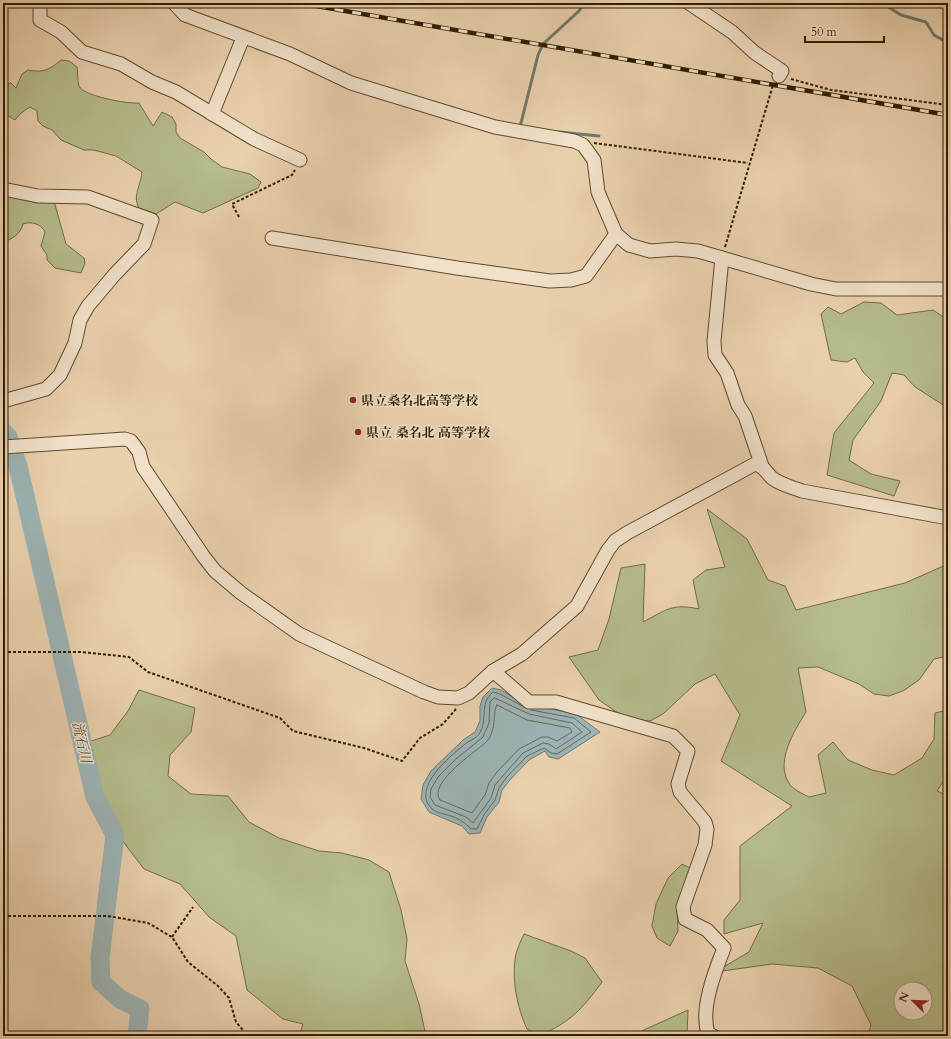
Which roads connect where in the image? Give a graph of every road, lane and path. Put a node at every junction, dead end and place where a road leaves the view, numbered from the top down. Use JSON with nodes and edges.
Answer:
{"nodes":[{"id":1,"x":40,"y":3,"type":"edge"},
{"id":2,"x":174,"y":3,"type":"edge"},
{"id":3,"x":690,"y":3,"type":"edge"},
{"id":4,"x":243,"y":38,"type":"junction"},
{"id":5,"x":779,"y":76,"type":"joint"},
{"id":6,"x":769,"y":94,"type":"dead end"},
{"id":7,"x":948,"y":105,"type":"edge"},
{"id":8,"x":212,"y":114,"type":"junction"},
{"id":9,"x":583,"y":145,"type":"junction"},
{"id":10,"x":300,"y":160,"type":"joint"},
{"id":11,"x":749,"y":163,"type":"junction"},
{"id":12,"x":3,"y":189,"type":"edge"},
{"id":13,"x":239,"y":217,"type":"dead end"},
{"id":14,"x":616,"y":234,"type":"junction"},
{"id":15,"x":272,"y":238,"type":"dead end"},
{"id":16,"x":722,"y":258,"type":"junction"},
{"id":17,"x":948,"y":289,"type":"edge"},
{"id":18,"x":3,"y":401,"type":"edge"},
{"id":19,"x":9,"y":447,"type":"edge"},
{"id":20,"x":762,"y":466,"type":"junction"},
{"id":21,"x":948,"y":518,"type":"edge"},
{"id":22,"x":3,"y":652,"type":"edge"},
{"id":23,"x":493,"y":671,"type":"junction"},
{"id":24,"x":458,"y":698,"type":"junction"},
{"id":25,"x":193,"y":907,"type":"dead end"},
{"id":26,"x":3,"y":916,"type":"edge"},
{"id":27,"x":172,"y":937,"type":"junction"},
{"id":28,"x":248,"y":1036,"type":"edge"},
{"id":29,"x":713,"y":1036,"type":"edge"}],
"edges":[{"from":1,"to":8,"type":"street"},
{"from":2,"to":4,"type":"street"},
{"from":3,"to":5,"type":"street"},
{"from":4,"to":8,"type":"street"},
{"from":4,"to":9,"type":"street"},
{"from":5,"to":7,"type":"path"},
{"from":6,"to":11,"type":"path"},
{"from":8,"to":10,"type":"street"},
{"from":9,"to":11,"type":"path"},
{"from":9,"to":14,"type":"street"},
{"from":10,"to":13,"type":"path"},
{"from":11,"to":16,"type":"path"},
{"from":12,"to":18,"type":"street"},
{"from":14,"to":15,"type":"street"},
{"from":14,"to":16,"type":"street"},
{"from":16,"to":17,"type":"street"},
{"from":16,"to":20,"type":"street"},
{"from":19,"to":24,"type":"street"},
{"from":20,"to":21,"type":"street"},
{"from":20,"to":23,"type":"street"},
{"from":22,"to":24,"type":"path"},
{"from":23,"to":24,"type":"street"},
{"from":23,"to":29,"type":"street"},
{"from":25,"to":27,"type":"path"},
{"from":26,"to":27,"type":"path"},
{"from":27,"to":28,"type":"path"}]}
